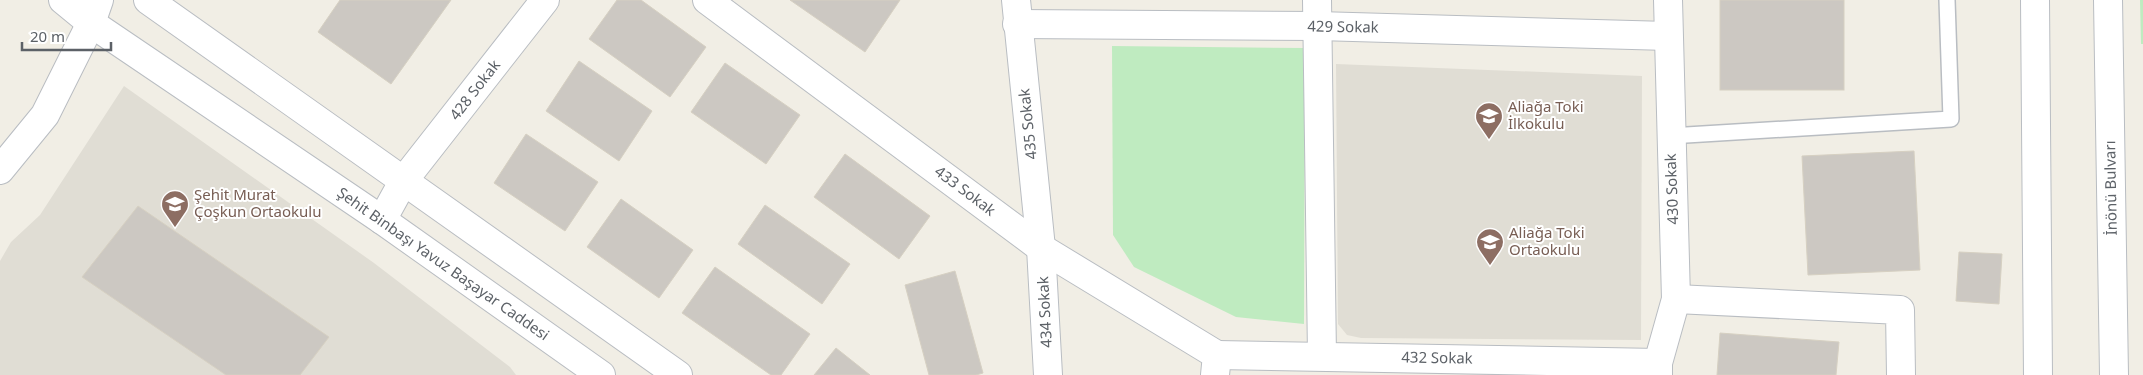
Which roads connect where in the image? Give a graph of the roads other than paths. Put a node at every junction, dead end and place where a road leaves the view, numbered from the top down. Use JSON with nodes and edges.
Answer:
{"nodes":[{"id":1,"x":63,"y":0,"type":"edge"},
{"id":2,"x":148,"y":0,"type":"edge"},
{"id":3,"x":545,"y":0,"type":"edge"},
{"id":4,"x":707,"y":0,"type":"edge"},
{"id":5,"x":1668,"y":0,"type":"edge"},
{"id":6,"x":1947,"y":0,"type":"edge"},
{"id":7,"x":2035,"y":0,"type":"edge"},
{"id":8,"x":2108,"y":0,"type":"edge"},
{"id":9,"x":95,"y":11,"type":"edge"},
{"id":10,"x":1017,"y":12,"type":"edge"},
{"id":11,"x":1318,"y":13,"type":"edge"},
{"id":12,"x":1668,"y":36,"type":"junction"},
{"id":13,"x":1670,"y":136,"type":"junction"},
{"id":14,"x":0,"y":170,"type":"edge"},
{"id":15,"x":404,"y":180,"type":"junction"},
{"id":16,"x":382,"y":220,"type":"junction"},
{"id":17,"x":1041,"y":248,"type":"junction"},
{"id":18,"x":1676,"y":299,"type":"junction"},
{"id":19,"x":1322,"y":356,"type":"junction"},
{"id":20,"x":1216,"y":365,"type":"edge"},
{"id":21,"x":1658,"y":369,"type":"edge"},
{"id":22,"x":596,"y":373,"type":"edge"},
{"id":23,"x":678,"y":375,"type":"edge"},
{"id":24,"x":1048,"y":375,"type":"edge"},
{"id":25,"x":1901,"y":375,"type":"edge"},
{"id":26,"x":2038,"y":375,"type":"edge"},
{"id":27,"x":2114,"y":375,"type":"edge"}],
"edges":[{"from":1,"to":9,"type":"street","name":"Şehit Binbaşı Yavuz Başayar Caddesi"},
{"from":2,"to":15,"type":"street"},
{"from":3,"to":15,"type":"street","name":"428 Sokak"},
{"from":4,"to":17,"type":"street","name":"433 Sokak"},
{"from":5,"to":12,"type":"street","name":"430 Sokak"},
{"from":6,"to":13,"type":"lane"},
{"from":7,"to":26,"type":"street"},
{"from":8,"to":27,"type":"street","name":"İnönü Bulvarı"},
{"from":9,"to":14,"type":"street"},
{"from":9,"to":16,"type":"street","name":"Şehit Binbaşı Yavuz Başayar Caddesi"},
{"from":10,"to":11,"type":"street","name":"429 Sokak"},
{"from":10,"to":17,"type":"street","name":"435 Sokak"},
{"from":11,"to":12,"type":"street","name":"429 Sokak"},
{"from":11,"to":19,"type":"street"},
{"from":12,"to":13,"type":"street","name":"430 Sokak"},
{"from":13,"to":18,"type":"street","name":"430 Sokak"},
{"from":15,"to":16,"type":"street","name":"428 Sokak"},
{"from":15,"to":23,"type":"street"},
{"from":16,"to":22,"type":"street","name":"Şehit Binbaşı Yavuz Başayar Caddesi"},
{"from":17,"to":20,"type":"street","name":"433 Sokak"},
{"from":17,"to":24,"type":"street","name":"434 Sokak"},
{"from":18,"to":21,"type":"street","name":"430 Sokak"},
{"from":18,"to":25,"type":"street"},
{"from":19,"to":20,"type":"street","name":"432 Sokak"},
{"from":19,"to":21,"type":"street","name":"432 Sokak"}]}
